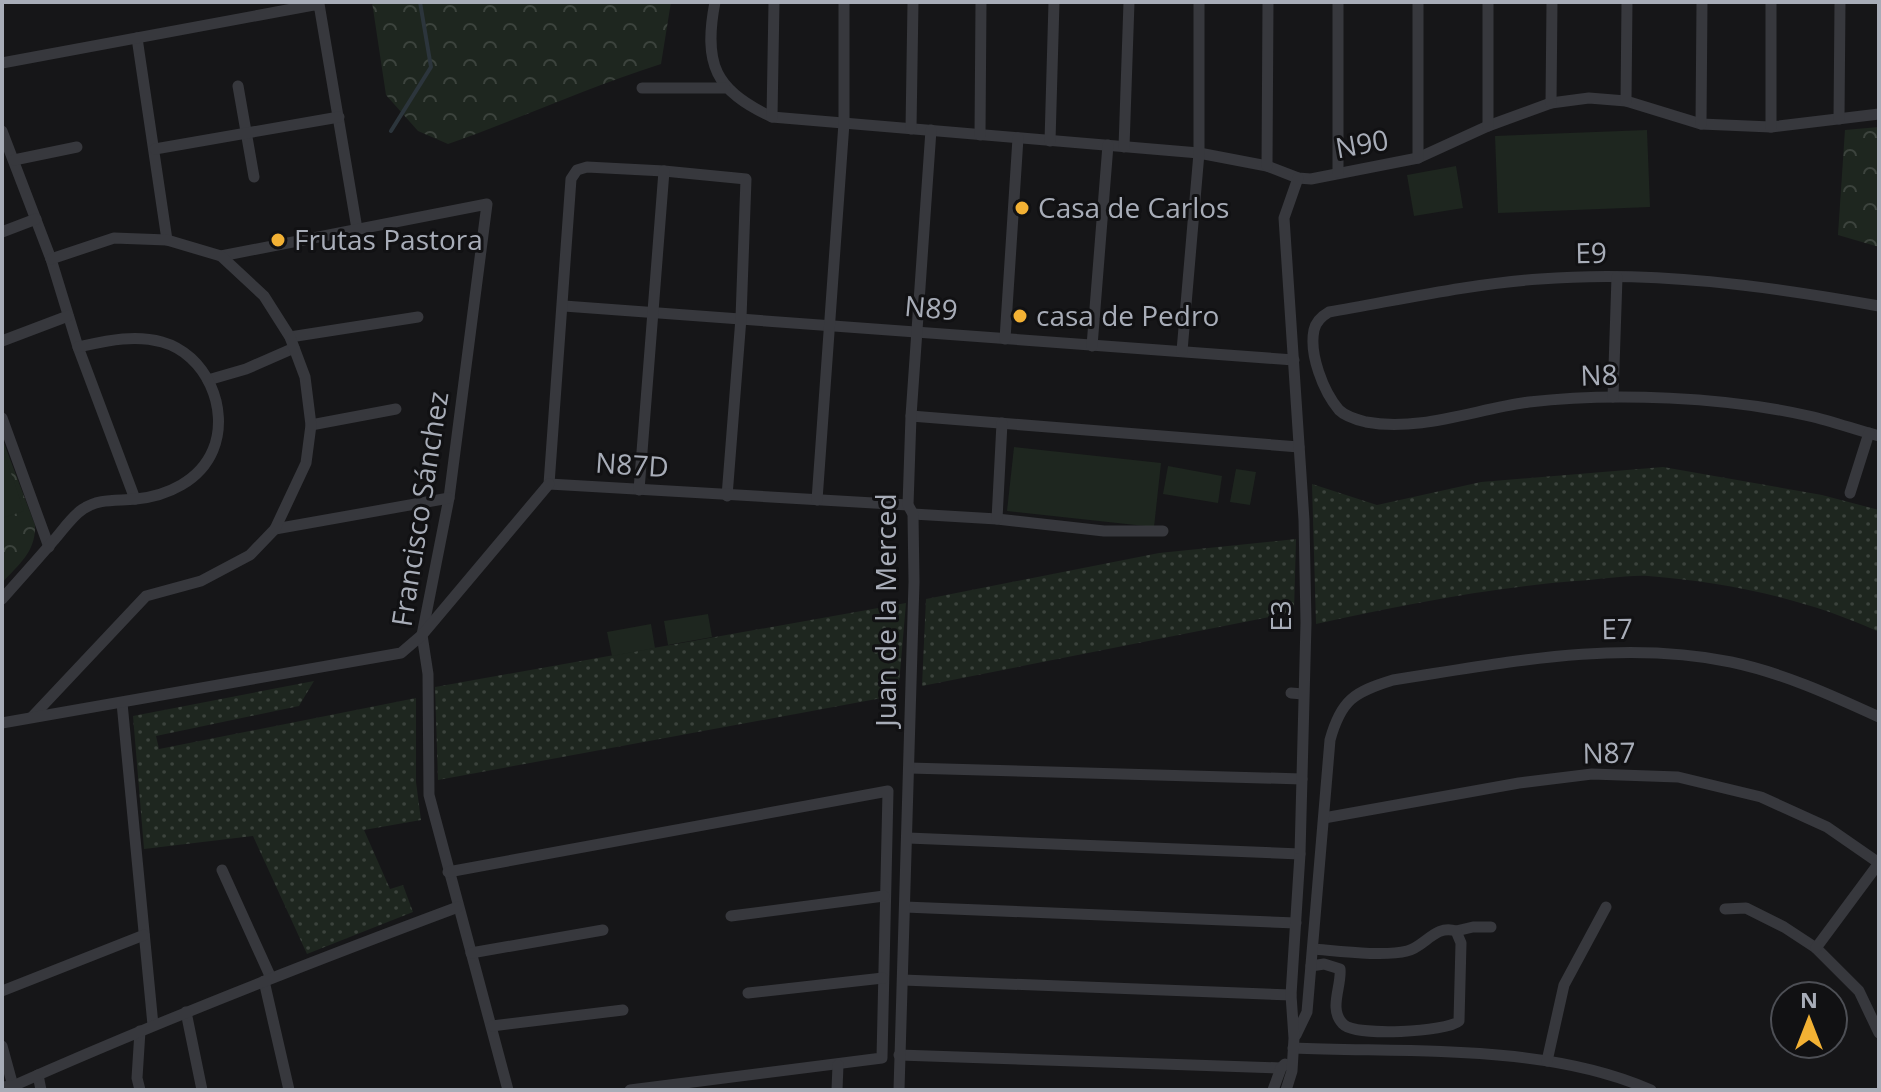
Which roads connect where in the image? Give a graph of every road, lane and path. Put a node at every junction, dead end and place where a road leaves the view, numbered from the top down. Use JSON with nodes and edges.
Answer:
{"nodes":[{"id":1,"x":715,"y":2,"type":"edge"},
{"id":2,"x":774,"y":2,"type":"edge"},
{"id":3,"x":844,"y":2,"type":"edge"},
{"id":4,"x":913,"y":2,"type":"edge"},
{"id":5,"x":981,"y":2,"type":"edge"},
{"id":6,"x":1054,"y":2,"type":"edge"},
{"id":7,"x":1129,"y":2,"type":"edge"},
{"id":8,"x":1199,"y":2,"type":"edge"},
{"id":9,"x":1268,"y":2,"type":"edge"},
{"id":10,"x":1338,"y":2,"type":"edge"},
{"id":11,"x":1418,"y":2,"type":"edge"},
{"id":12,"x":1488,"y":2,"type":"edge"},
{"id":13,"x":1552,"y":2,"type":"edge"},
{"id":14,"x":1627,"y":2,"type":"edge"},
{"id":15,"x":1702,"y":2,"type":"edge"},
{"id":16,"x":1771,"y":2,"type":"edge"},
{"id":17,"x":1840,"y":2,"type":"edge"},
{"id":18,"x":137,"y":38,"type":"junction"},
{"id":19,"x":2,"y":63,"type":"edge"},
{"id":20,"x":238,"y":86,"type":"dead end"},
{"id":21,"x":642,"y":88,"type":"dead end"},
{"id":22,"x":725,"y":88,"type":"junction"},
{"id":23,"x":1626,"y":101,"type":"junction"},
{"id":24,"x":1551,"y":103,"type":"junction"},
{"id":25,"x":1879,"y":114,"type":"edge"},
{"id":26,"x":339,"y":117,"type":"junction"},
{"id":27,"x":772,"y":117,"type":"junction"},
{"id":28,"x":1839,"y":119,"type":"junction"},
{"id":29,"x":844,"y":123,"type":"junction"},
{"id":30,"x":1701,"y":124,"type":"junction"},
{"id":31,"x":1488,"y":126,"type":"junction"},
{"id":32,"x":1771,"y":127,"type":"junction"},
{"id":33,"x":911,"y":129,"type":"junction"},
{"id":34,"x":931,"y":130,"type":"junction"},
{"id":35,"x":2,"y":131,"type":"edge"},
{"id":36,"x":247,"y":133,"type":"junction"},
{"id":37,"x":980,"y":135,"type":"junction"},
{"id":38,"x":1018,"y":138,"type":"junction"},
{"id":39,"x":1050,"y":141,"type":"junction"},
{"id":40,"x":1108,"y":145,"type":"junction"},
{"id":41,"x":77,"y":147,"type":"dead end"},
{"id":42,"x":1124,"y":147,"type":"junction"},
{"id":43,"x":155,"y":149,"type":"junction"},
{"id":44,"x":1199,"y":153,"type":"junction"},
{"id":45,"x":1418,"y":158,"type":"junction"},
{"id":46,"x":14,"y":160,"type":"junction"},
{"id":47,"x":1267,"y":166,"type":"junction"},
{"id":48,"x":664,"y":171,"type":"junction"},
{"id":49,"x":1338,"y":172,"type":"junction"},
{"id":50,"x":254,"y":177,"type":"dead end"},
{"id":51,"x":1298,"y":178,"type":"junction"},
{"id":52,"x":36,"y":219,"type":"junction"},
{"id":53,"x":357,"y":229,"type":"junction"},
{"id":54,"x":2,"y":232,"type":"edge"},
{"id":55,"x":167,"y":240,"type":"junction"},
{"id":56,"x":221,"y":256,"type":"junction"},
{"id":57,"x":51,"y":259,"type":"junction"},
{"id":58,"x":1617,"y":277,"type":"junction"},
{"id":59,"x":564,"y":306,"type":"junction"},
{"id":60,"x":1879,"y":306,"type":"edge"},
{"id":61,"x":654,"y":313,"type":"junction"},
{"id":62,"x":68,"y":316,"type":"junction"},
{"id":63,"x":418,"y":317,"type":"dead end"},
{"id":64,"x":741,"y":318,"type":"junction"},
{"id":65,"x":830,"y":325,"type":"junction"},
{"id":66,"x":917,"y":331,"type":"junction"},
{"id":67,"x":1005,"y":339,"type":"junction"},
{"id":68,"x":2,"y":341,"type":"edge"},
{"id":69,"x":292,"y":342,"type":"junction"},
{"id":70,"x":1092,"y":346,"type":"junction"},
{"id":71,"x":78,"y":347,"type":"junction"},
{"id":72,"x":1182,"y":351,"type":"junction"},
{"id":73,"x":1294,"y":360,"type":"junction"},
{"id":74,"x":208,"y":380,"type":"junction"},
{"id":75,"x":1330,"y":396,"type":"joint"},
{"id":76,"x":1613,"y":397,"type":"junction"},
{"id":77,"x":396,"y":409,"type":"dead end"},
{"id":78,"x":911,"y":416,"type":"junction"},
{"id":79,"x":2,"y":418,"type":"edge"},
{"id":80,"x":1002,"y":423,"type":"junction"},
{"id":81,"x":311,"y":425,"type":"junction"},
{"id":82,"x":1874,"y":435,"type":"edge"},
{"id":83,"x":1299,"y":447,"type":"junction"},
{"id":84,"x":549,"y":484,"type":"junction"},
{"id":85,"x":639,"y":490,"type":"junction"},
{"id":86,"x":1850,"y":493,"type":"dead end"},
{"id":87,"x":727,"y":496,"type":"junction"},
{"id":88,"x":449,"y":498,"type":"junction"},
{"id":89,"x":135,"y":499,"type":"junction"},
{"id":90,"x":817,"y":500,"type":"junction"},
{"id":91,"x":910,"y":510,"type":"junction"},
{"id":92,"x":997,"y":519,"type":"junction"},
{"id":93,"x":275,"y":529,"type":"junction"},
{"id":94,"x":1163,"y":531,"type":"dead end"},
{"id":95,"x":49,"y":547,"type":"junction"},
{"id":96,"x":2,"y":599,"type":"edge"},
{"id":97,"x":422,"y":635,"type":"junction"},
{"id":98,"x":122,"y":703,"type":"junction"},
{"id":99,"x":32,"y":717,"type":"junction"},
{"id":100,"x":1879,"y":717,"type":"edge"},
{"id":101,"x":2,"y":723,"type":"edge"},
{"id":102,"x":909,"y":768,"type":"junction"},
{"id":103,"x":1302,"y":779,"type":"junction"},
{"id":104,"x":1324,"y":818,"type":"junction"},
{"id":105,"x":908,"y":838,"type":"junction"},
{"id":106,"x":1300,"y":854,"type":"junction"},
{"id":107,"x":1879,"y":863,"type":"edge"},
{"id":108,"x":222,"y":870,"type":"dead end"},
{"id":109,"x":448,"y":872,"type":"junction"},
{"id":110,"x":884,"y":896,"type":"junction"},
{"id":111,"x":458,"y":907,"type":"junction"},
{"id":112,"x":905,"y":907,"type":"junction"},
{"id":113,"x":1606,"y":907,"type":"dead end"},
{"id":114,"x":1725,"y":909,"type":"dead end"},
{"id":115,"x":731,"y":916,"type":"dead end"},
{"id":116,"x":1296,"y":923,"type":"junction"},
{"id":117,"x":1491,"y":927,"type":"dead end"},
{"id":118,"x":603,"y":930,"type":"dead end"},
{"id":119,"x":1456,"y":931,"type":"junction"},
{"id":120,"x":144,"y":935,"type":"junction"},
{"id":121,"x":1816,"y":948,"type":"junction"},
{"id":122,"x":1313,"y":949,"type":"junction"},
{"id":123,"x":471,"y":953,"type":"junction"},
{"id":124,"x":1311,"y":966,"type":"junction"},
{"id":125,"x":883,"y":978,"type":"junction"},
{"id":126,"x":267,"y":979,"type":"junction"},
{"id":127,"x":903,"y":980,"type":"junction"},
{"id":128,"x":2,"y":991,"type":"edge"},
{"id":129,"x":748,"y":993,"type":"dead end"},
{"id":130,"x":1291,"y":995,"type":"junction"},
{"id":131,"x":623,"y":1010,"type":"dead end"},
{"id":132,"x":186,"y":1012,"type":"junction"},
{"id":133,"x":153,"y":1025,"type":"junction"},
{"id":134,"x":492,"y":1026,"type":"junction"},
{"id":135,"x":140,"y":1031,"type":"junction"},
{"id":136,"x":1879,"y":1033,"type":"edge"},
{"id":137,"x":2,"y":1046,"type":"edge"},
{"id":138,"x":1293,"y":1048,"type":"junction"},
{"id":139,"x":899,"y":1055,"type":"junction"},
{"id":140,"x":1547,"y":1061,"type":"junction"},
{"id":141,"x":838,"y":1065,"type":"junction"},
{"id":142,"x":1281,"y":1068,"type":"junction"},
{"id":143,"x":38,"y":1075,"type":"junction"},
{"id":144,"x":7,"y":1086,"type":"edge"},
{"id":145,"x":41,"y":1090,"type":"edge"},
{"id":146,"x":140,"y":1090,"type":"edge"},
{"id":147,"x":202,"y":1090,"type":"edge"},
{"id":148,"x":289,"y":1090,"type":"edge"},
{"id":149,"x":508,"y":1090,"type":"edge"},
{"id":150,"x":632,"y":1090,"type":"edge"},
{"id":151,"x":837,"y":1090,"type":"edge"},
{"id":152,"x":899,"y":1090,"type":"edge"},
{"id":153,"x":1273,"y":1090,"type":"edge"},
{"id":154,"x":1286,"y":1090,"type":"edge"},
{"id":155,"x":1651,"y":1090,"type":"edge"}],
"edges":[{"from":1,"to":22,"type":"street"},
{"from":2,"to":27,"type":"street"},
{"from":3,"to":29,"type":"street"},
{"from":4,"to":33,"type":"street"},
{"from":5,"to":37,"type":"street"},
{"from":6,"to":39,"type":"street"},
{"from":7,"to":42,"type":"street"},
{"from":8,"to":44,"type":"street"},
{"from":9,"to":47,"type":"street"},
{"from":10,"to":49,"type":"street"},
{"from":11,"to":45,"type":"street"},
{"from":12,"to":31,"type":"street"},
{"from":13,"to":24,"type":"street"},
{"from":14,"to":23,"type":"street"},
{"from":15,"to":30,"type":"street"},
{"from":16,"to":32,"type":"street"},
{"from":17,"to":28,"type":"street"},
{"from":18,"to":19,"type":"street"},
{"from":18,"to":26,"type":"street"},
{"from":18,"to":43,"type":"street"},
{"from":20,"to":36,"type":"street"},
{"from":21,"to":22,"type":"street"},
{"from":22,"to":27,"type":"street"},
{"from":23,"to":24,"type":"street","name":"N90"},
{"from":23,"to":30,"type":"street","name":"N90"},
{"from":24,"to":31,"type":"street","name":"N90"},
{"from":25,"to":28,"type":"street","name":"N90"},
{"from":26,"to":36,"type":"street"},
{"from":26,"to":53,"type":"street"},
{"from":27,"to":29,"type":"street","name":"N90"},
{"from":28,"to":32,"type":"street","name":"N90"},
{"from":29,"to":33,"type":"street","name":"N90"},
{"from":29,"to":65,"type":"street"},
{"from":30,"to":32,"type":"street","name":"N90"},
{"from":31,"to":45,"type":"street","name":"N90"},
{"from":33,"to":34,"type":"street","name":"N90"},
{"from":34,"to":37,"type":"street","name":"N90"},
{"from":34,"to":66,"type":"street","name":"Juan de la Merced"},
{"from":35,"to":46,"type":"street"},
{"from":36,"to":43,"type":"street"},
{"from":36,"to":50,"type":"street"},
{"from":37,"to":38,"type":"street","name":"N90"},
{"from":38,"to":39,"type":"street","name":"N90"},
{"from":38,"to":67,"type":"street"},
{"from":39,"to":40,"type":"street","name":"N90"},
{"from":40,"to":42,"type":"street","name":"N90"},
{"from":40,"to":70,"type":"street"},
{"from":41,"to":46,"type":"street"},
{"from":42,"to":44,"type":"street","name":"N90"},
{"from":43,"to":55,"type":"street"},
{"from":44,"to":47,"type":"street","name":"N90"},
{"from":44,"to":72,"type":"street"},
{"from":45,"to":49,"type":"street","name":"N90"},
{"from":46,"to":52,"type":"street"},
{"from":47,"to":51,"type":"street","name":"N90"},
{"from":48,"to":59,"type":"street"},
{"from":48,"to":61,"type":"street"},
{"from":48,"to":64,"type":"street"},
{"from":49,"to":51,"type":"street","name":"N90"},
{"from":51,"to":73,"type":"street","name":"E3"},
{"from":52,"to":54,"type":"street"},
{"from":52,"to":57,"type":"street"},
{"from":53,"to":56,"type":"street"},
{"from":53,"to":88,"type":"street","name":"Francisco Sánchez"},
{"from":55,"to":56,"type":"street"},
{"from":55,"to":57,"type":"street"},
{"from":56,"to":69,"type":"street"},
{"from":57,"to":62,"type":"street"},
{"from":58,"to":60,"type":"street","name":"E9"},
{"from":58,"to":75,"type":"street","name":"E9"},
{"from":58,"to":76,"type":"street"},
{"from":59,"to":61,"type":"street","name":"N89"},
{"from":59,"to":84,"type":"street"},
{"from":61,"to":64,"type":"street","name":"N89"},
{"from":61,"to":85,"type":"street"},
{"from":62,"to":68,"type":"street"},
{"from":62,"to":71,"type":"street"},
{"from":63,"to":69,"type":"street"},
{"from":64,"to":65,"type":"street","name":"N89"},
{"from":64,"to":87,"type":"street"},
{"from":65,"to":66,"type":"street","name":"N89"},
{"from":65,"to":90,"type":"street"},
{"from":66,"to":67,"type":"street","name":"N89"},
{"from":66,"to":78,"type":"street","name":"Juan de la Merced"},
{"from":67,"to":70,"type":"street","name":"N89"},
{"from":69,"to":74,"type":"street"},
{"from":69,"to":81,"type":"street"},
{"from":70,"to":72,"type":"street","name":"N89"},
{"from":71,"to":74,"type":"street"},
{"from":71,"to":89,"type":"street"},
{"from":72,"to":73,"type":"street","name":"N89"},
{"from":73,"to":83,"type":"street","name":"E3"},
{"from":74,"to":89,"type":"street"},
{"from":75,"to":76,"type":"street","name":"N8"},
{"from":76,"to":82,"type":"street","name":"N8"},
{"from":77,"to":81,"type":"street"},
{"from":78,"to":80,"type":"street"},
{"from":78,"to":91,"type":"street","name":"Juan de la Merced"},
{"from":79,"to":95,"type":"street"},
{"from":80,"to":83,"type":"street"},
{"from":80,"to":92,"type":"street"},
{"from":81,"to":93,"type":"street"},
{"from":82,"to":86,"type":"street"},
{"from":83,"to":103,"type":"street","name":"E3"},
{"from":84,"to":85,"type":"street","name":"N87D"},
{"from":84,"to":97,"type":"street"},
{"from":85,"to":87,"type":"street","name":"N87D"},
{"from":87,"to":90,"type":"street","name":"N87D"},
{"from":88,"to":93,"type":"street"},
{"from":88,"to":97,"type":"street","name":"Francisco Sánchez"},
{"from":89,"to":95,"type":"street"},
{"from":90,"to":91,"type":"street","name":"N87D"},
{"from":91,"to":92,"type":"street","name":"N87D"},
{"from":91,"to":102,"type":"street","name":"Juan de la Merced"},
{"from":92,"to":94,"type":"street","name":"N87D"},
{"from":93,"to":99,"type":"street"},
{"from":95,"to":96,"type":"street"},
{"from":97,"to":98,"type":"street"},
{"from":97,"to":109,"type":"street","name":"Francisco Sánchez"},
{"from":98,"to":99,"type":"street"},
{"from":98,"to":120,"type":"street"},
{"from":99,"to":101,"type":"street"},
{"from":100,"to":104,"type":"street","name":"E7"},
{"from":102,"to":103,"type":"street"},
{"from":102,"to":105,"type":"street","name":"Juan de la Merced"},
{"from":103,"to":106,"type":"street","name":"E3"},
{"from":104,"to":107,"type":"street","name":"N87"},
{"from":104,"to":122,"type":"street"},
{"from":105,"to":106,"type":"street"},
{"from":105,"to":112,"type":"street","name":"Juan de la Merced"},
{"from":106,"to":116,"type":"street","name":"E3"},
{"from":107,"to":121,"type":"street"},
{"from":108,"to":126,"type":"street"},
{"from":109,"to":110,"type":"street"},
{"from":109,"to":111,"type":"street","name":"Francisco Sánchez"},
{"from":110,"to":115,"type":"street"},
{"from":110,"to":125,"type":"street"},
{"from":111,"to":123,"type":"street","name":"Francisco Sánchez"},
{"from":111,"to":126,"type":"street"},
{"from":112,"to":116,"type":"street"},
{"from":112,"to":127,"type":"street","name":"Juan de la Merced"},
{"from":113,"to":140,"type":"street"},
{"from":114,"to":121,"type":"street"},
{"from":116,"to":130,"type":"street","name":"E3"},
{"from":117,"to":119,"type":"street"},
{"from":118,"to":123,"type":"street"},
{"from":119,"to":122,"type":"street"},
{"from":119,"to":124,"type":"street"},
{"from":120,"to":128,"type":"street"},
{"from":120,"to":133,"type":"street"},
{"from":121,"to":136,"type":"street"},
{"from":122,"to":124,"type":"street"},
{"from":123,"to":134,"type":"street","name":"Francisco Sánchez"},
{"from":124,"to":138,"type":"street"},
{"from":125,"to":129,"type":"street"},
{"from":125,"to":141,"type":"street"},
{"from":126,"to":132,"type":"street"},
{"from":126,"to":148,"type":"street"},
{"from":127,"to":130,"type":"street"},
{"from":127,"to":139,"type":"street","name":"Juan de la Merced"},
{"from":130,"to":138,"type":"street","name":"E3"},
{"from":131,"to":134,"type":"street"},
{"from":132,"to":133,"type":"street"},
{"from":132,"to":147,"type":"street"},
{"from":133,"to":135,"type":"street"},
{"from":134,"to":149,"type":"street","name":"Francisco Sánchez"},
{"from":135,"to":143,"type":"street"},
{"from":135,"to":146,"type":"street"},
{"from":137,"to":144,"type":"street"},
{"from":138,"to":140,"type":"street"},
{"from":138,"to":142,"type":"street"},
{"from":138,"to":154,"type":"street","name":"E3"},
{"from":139,"to":142,"type":"street"},
{"from":139,"to":152,"type":"street","name":"Juan de la Merced"},
{"from":140,"to":155,"type":"street"},
{"from":141,"to":150,"type":"street"},
{"from":141,"to":151,"type":"street"},
{"from":142,"to":153,"type":"street"},
{"from":143,"to":144,"type":"street"},
{"from":143,"to":145,"type":"street"}]}
